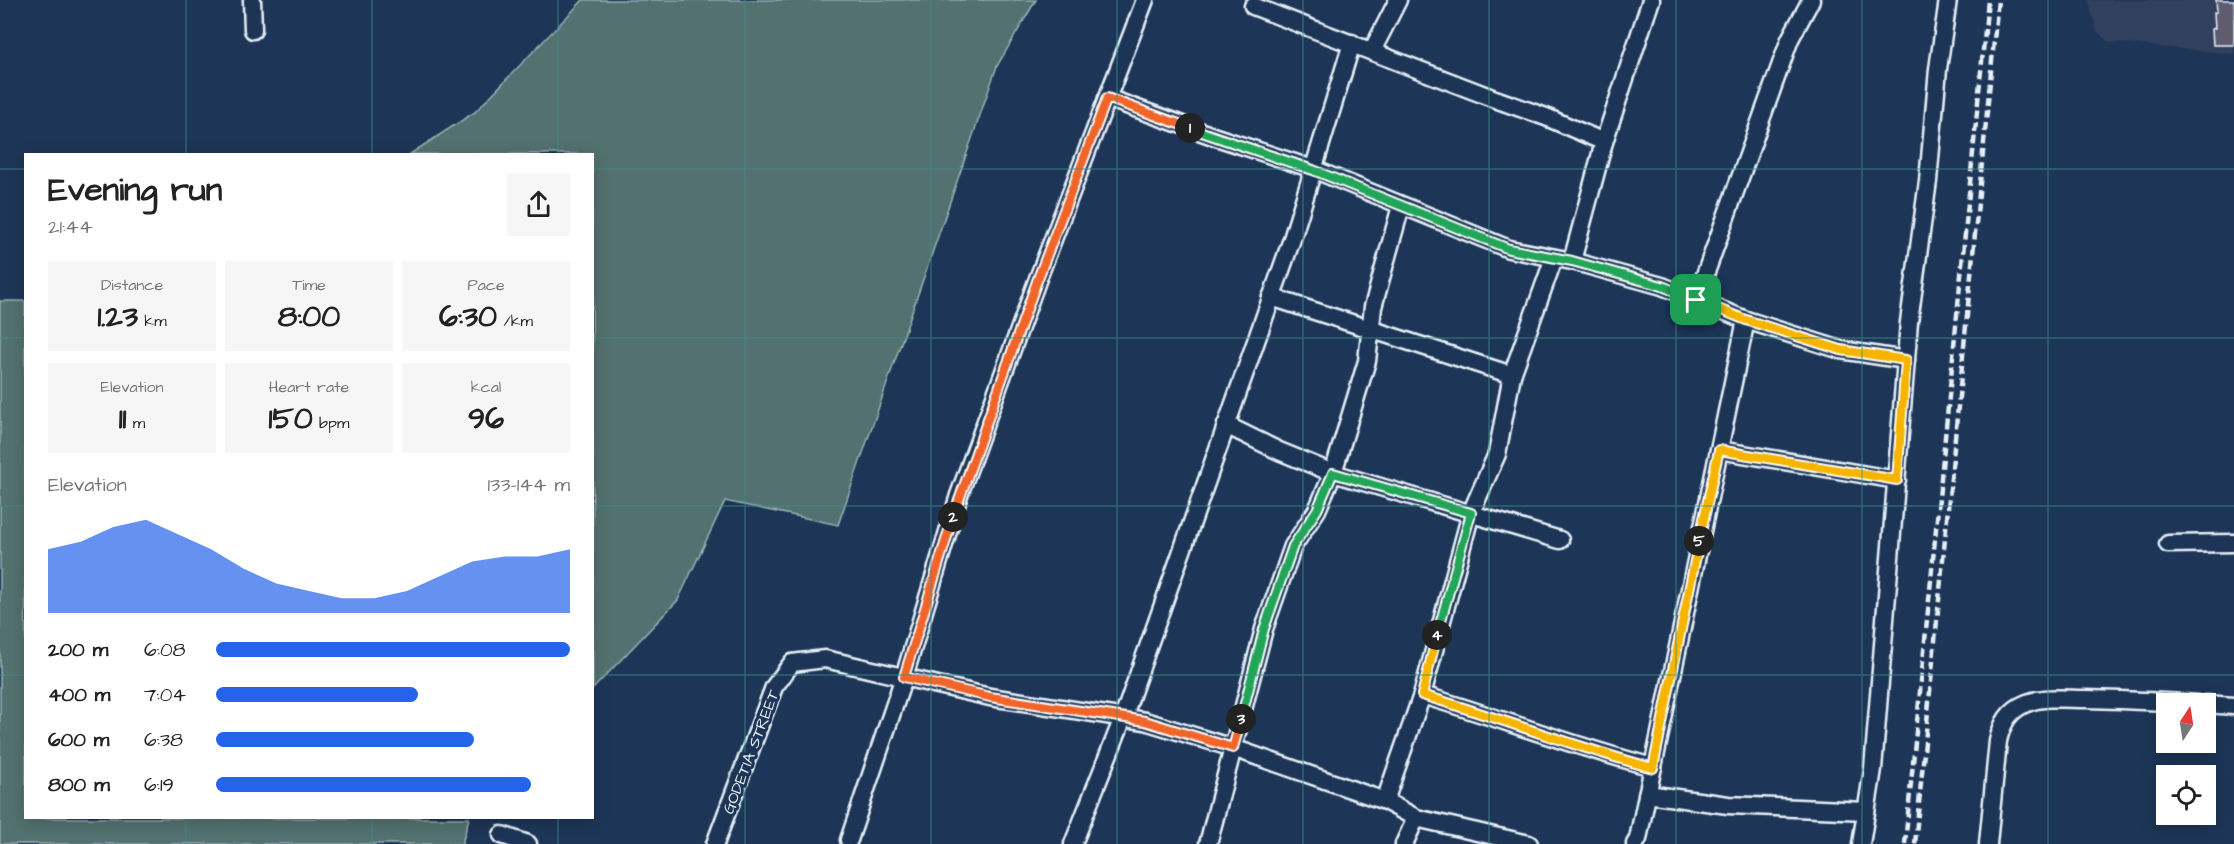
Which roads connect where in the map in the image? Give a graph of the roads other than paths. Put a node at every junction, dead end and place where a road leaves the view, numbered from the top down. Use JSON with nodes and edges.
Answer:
{"nodes":[{"id":1,"x":252,"y":0,"type":"edge"},
{"id":2,"x":1144,"y":0,"type":"edge"},
{"id":3,"x":1398,"y":0,"type":"edge"},
{"id":4,"x":1651,"y":0,"type":"edge"},
{"id":5,"x":1811,"y":0,"type":"edge"},
{"id":6,"x":1948,"y":0,"type":"edge"},
{"id":7,"x":1253,"y":6,"type":"dead end"},
{"id":8,"x":253,"y":30,"type":"dead end"},
{"id":9,"x":1352,"y":43,"type":"junction"},
{"id":10,"x":1372,"y":51,"type":"junction"},
{"id":11,"x":1107,"y":98,"type":"junction"},
{"id":12,"x":1604,"y":142,"type":"junction"},
{"id":13,"x":1313,"y":170,"type":"junction"},
{"id":14,"x":1401,"y":206,"type":"junction"},
{"id":15,"x":1554,"y":258,"type":"junction"},
{"id":16,"x":1572,"y":261,"type":"junction"},
{"id":17,"x":1271,"y":297,"type":"junction"},
{"id":18,"x":1696,"y":300,"type":"junction"},
{"id":19,"x":1746,"y":320,"type":"junction"},
{"id":20,"x":1370,"y":330,"type":"junction"},
{"id":21,"x":1906,"y":360,"type":"junction"},
{"id":22,"x":1512,"y":375,"type":"junction"},
{"id":23,"x":1226,"y":425,"type":"junction"},
{"id":24,"x":1719,"y":450,"type":"junction"},
{"id":25,"x":1333,"y":473,"type":"junction"},
{"id":26,"x":1897,"y":480,"type":"junction"},
{"id":27,"x":1471,"y":513,"type":"junction"},
{"id":28,"x":1560,"y":540,"type":"dead end"},
{"id":29,"x":2234,"y":543,"type":"edge"},
{"id":30,"x":2168,"y":544,"type":"dead end"},
{"id":31,"x":904,"y":677,"type":"junction"},
{"id":32,"x":1422,"y":695,"type":"junction"},
{"id":33,"x":2156,"y":702,"type":"edge"},
{"id":34,"x":2216,"y":705,"type":"edge"},
{"id":35,"x":2234,"y":706,"type":"edge"},
{"id":36,"x":1123,"y":718,"type":"junction"},
{"id":37,"x":1233,"y":748,"type":"junction"},
{"id":38,"x":1653,"y":768,"type":"junction"},
{"id":39,"x":1647,"y":795,"type":"junction"},
{"id":40,"x":1385,"y":801,"type":"junction"},
{"id":41,"x":1866,"y":811,"type":"junction"},
{"id":42,"x":1416,"y":818,"type":"junction"},
{"id":43,"x":502,"y":835,"type":"dead end"},
{"id":44,"x":849,"y":840,"type":"dead end"},
{"id":45,"x":528,"y":844,"type":"edge"},
{"id":46,"x":715,"y":844,"type":"edge"},
{"id":47,"x":1073,"y":844,"type":"edge"},
{"id":48,"x":1208,"y":844,"type":"edge"},
{"id":49,"x":1404,"y":844,"type":"edge"},
{"id":50,"x":1529,"y":844,"type":"edge"},
{"id":51,"x":1635,"y":844,"type":"edge"},
{"id":52,"x":1861,"y":844,"type":"edge"},
{"id":53,"x":1988,"y":844,"type":"edge"}],
"edges":[{"from":1,"to":8,"type":"street"},
{"from":2,"to":11,"type":"street"},
{"from":3,"to":10,"type":"street"},
{"from":4,"to":12,"type":"street"},
{"from":5,"to":18,"type":"street"},
{"from":6,"to":21,"type":"street"},
{"from":7,"to":9,"type":"street"},
{"from":9,"to":10,"type":"street"},
{"from":9,"to":13,"type":"street"},
{"from":10,"to":12,"type":"street"},
{"from":11,"to":13,"type":"street"},
{"from":11,"to":31,"type":"street"},
{"from":12,"to":16,"type":"street"},
{"from":13,"to":14,"type":"street"},
{"from":13,"to":17,"type":"street"},
{"from":14,"to":15,"type":"street"},
{"from":14,"to":20,"type":"street"},
{"from":15,"to":16,"type":"street"},
{"from":15,"to":22,"type":"street"},
{"from":16,"to":18,"type":"street"},
{"from":17,"to":20,"type":"street"},
{"from":17,"to":23,"type":"street"},
{"from":18,"to":19,"type":"street"},
{"from":19,"to":21,"type":"street"},
{"from":19,"to":24,"type":"street"},
{"from":20,"to":22,"type":"street"},
{"from":20,"to":25,"type":"street"},
{"from":21,"to":26,"type":"street"},
{"from":22,"to":27,"type":"street"},
{"from":23,"to":25,"type":"street"},
{"from":23,"to":36,"type":"street"},
{"from":24,"to":26,"type":"street"},
{"from":24,"to":38,"type":"street"},
{"from":25,"to":27,"type":"street"},
{"from":25,"to":37,"type":"street"},
{"from":26,"to":41,"type":"street"},
{"from":27,"to":28,"type":"street"},
{"from":27,"to":32,"type":"street"},
{"from":29,"to":30,"type":"street"},
{"from":31,"to":36,"type":"street"},
{"from":31,"to":44,"type":"street"},
{"from":31,"to":46,"type":"street","name":"GODETIA STREET"},
{"from":32,"to":38,"type":"street"},
{"from":32,"to":40,"type":"street"},
{"from":33,"to":53,"type":"street"},
{"from":34,"to":35,"type":"street"},
{"from":36,"to":37,"type":"street"},
{"from":36,"to":47,"type":"street"},
{"from":37,"to":40,"type":"street"},
{"from":37,"to":48,"type":"street"},
{"from":38,"to":39,"type":"street"},
{"from":39,"to":41,"type":"street"},
{"from":39,"to":51,"type":"street"},
{"from":40,"to":42,"type":"street"},
{"from":41,"to":52,"type":"street"},
{"from":42,"to":49,"type":"street"},
{"from":42,"to":50,"type":"street"},
{"from":43,"to":45,"type":"street"}]}
